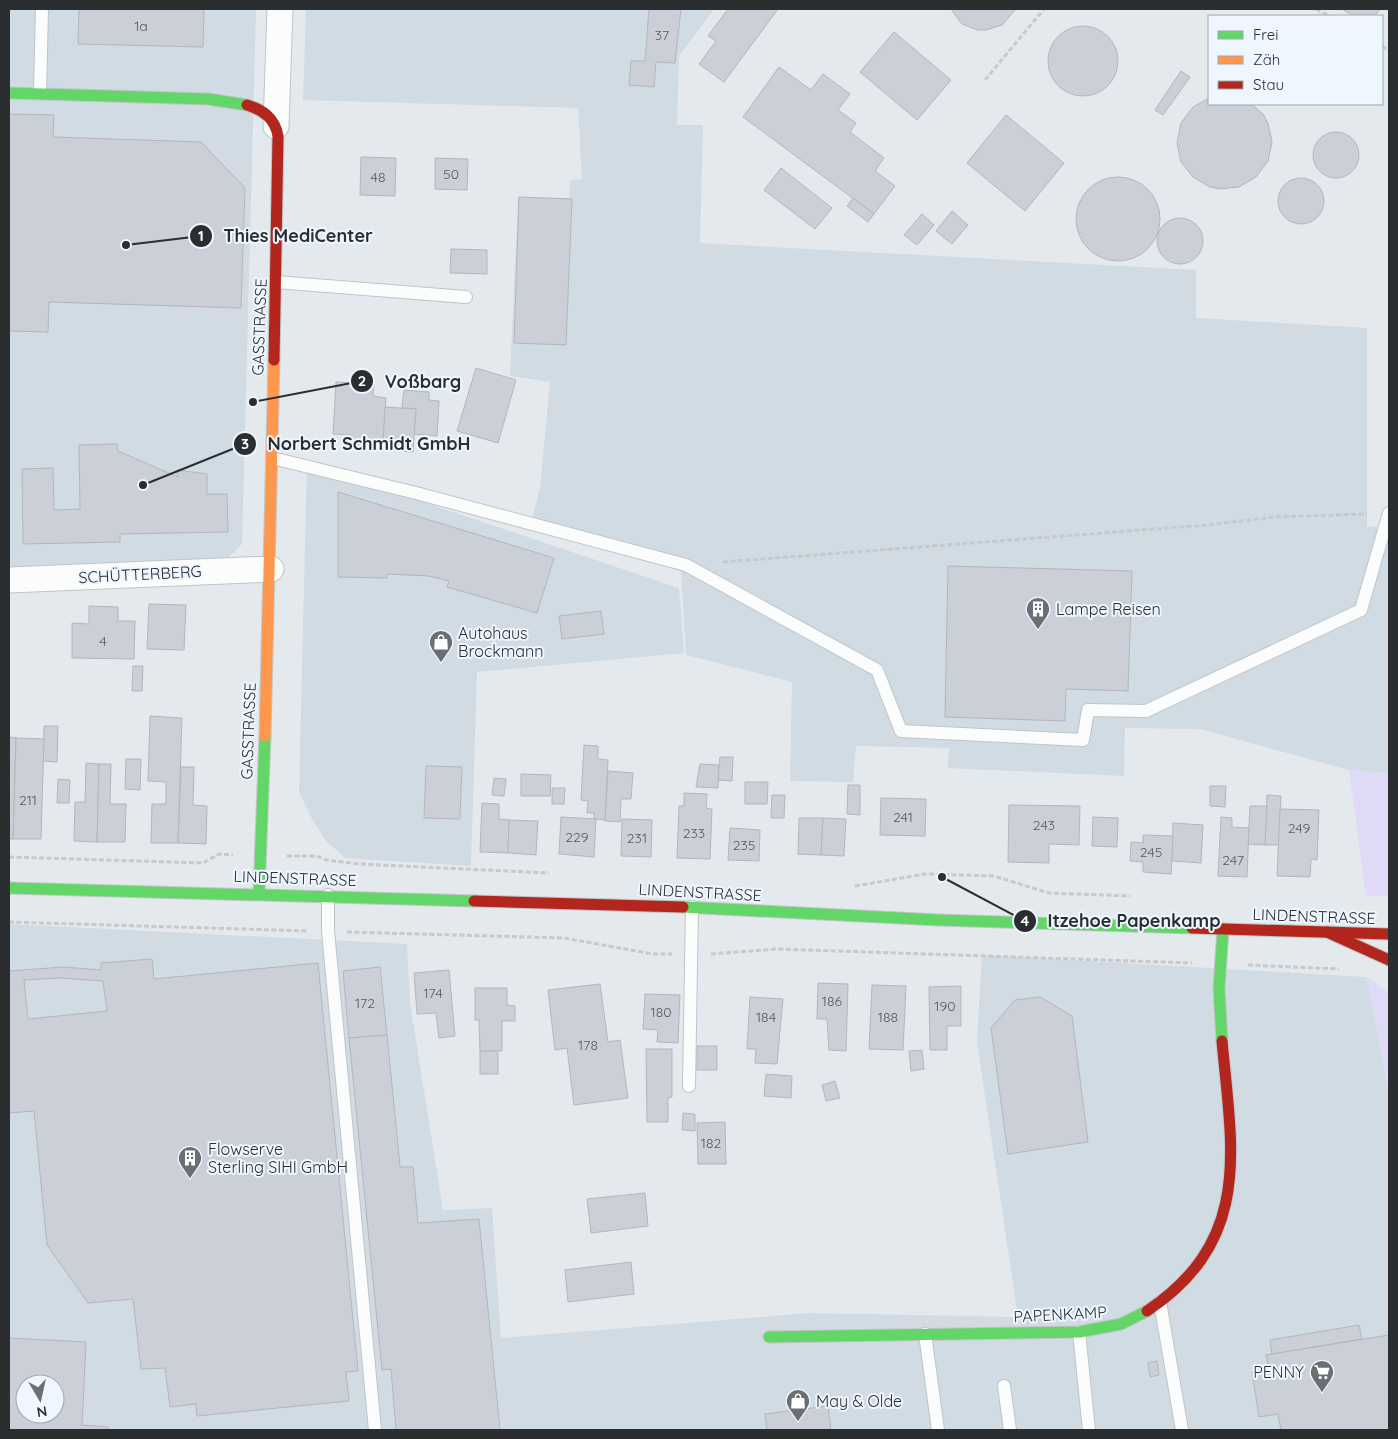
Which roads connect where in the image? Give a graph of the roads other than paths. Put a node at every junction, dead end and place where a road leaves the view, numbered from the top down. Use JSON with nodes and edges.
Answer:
{"nodes":[{"id":1,"x":42,"y":9,"type":"edge"},
{"id":2,"x":280,"y":9,"type":"edge"},
{"id":3,"x":9,"y":93,"type":"edge"},
{"id":4,"x":40,"y":93,"type":"junction"},
{"id":5,"x":276,"y":126,"type":"junction"},
{"id":6,"x":276,"y":282,"type":"junction"},
{"id":7,"x":466,"y":297,"type":"dead end"},
{"id":8,"x":272,"y":458,"type":"junction"},
{"id":9,"x":1389,"y":513,"type":"edge"},
{"id":10,"x":271,"y":568,"type":"junction"},
{"id":11,"x":9,"y":580,"type":"edge"},
{"id":12,"x":9,"y":888,"type":"edge"},
{"id":13,"x":259,"y":893,"type":"junction"},
{"id":14,"x":328,"y":895,"type":"junction"},
{"id":15,"x":692,"y":908,"type":"junction"},
{"id":16,"x":1223,"y":930,"type":"junction"},
{"id":17,"x":1326,"y":932,"type":"junction"},
{"id":18,"x":1389,"y":934,"type":"edge"},
{"id":19,"x":1389,"y":960,"type":"edge"},
{"id":20,"x":689,"y":1086,"type":"dead end"},
{"id":21,"x":1160,"y":1302,"type":"junction"},
{"id":22,"x":1079,"y":1332,"type":"junction"},
{"id":23,"x":925,"y":1334,"type":"junction"},
{"id":24,"x":769,"y":1337,"type":"dead end"},
{"id":25,"x":1004,"y":1386,"type":"dead end"},
{"id":26,"x":375,"y":1430,"type":"edge"},
{"id":27,"x":938,"y":1430,"type":"edge"},
{"id":28,"x":1010,"y":1430,"type":"edge"},
{"id":29,"x":1089,"y":1430,"type":"edge"},
{"id":30,"x":1182,"y":1430,"type":"edge"}],
"edges":[{"from":1,"to":4,"type":"lane"},
{"from":2,"to":5,"type":"street"},
{"from":3,"to":4,"type":"main road"},
{"from":4,"to":5,"type":"main road"},
{"from":5,"to":6,"type":"main road","name":"GASSTRASSE"},
{"from":6,"to":7,"type":"lane"},
{"from":6,"to":8,"type":"main road","name":"GASSTRASSE"},
{"from":8,"to":9,"type":"lane"},
{"from":8,"to":10,"type":"main road","name":"GASSTRASSE"},
{"from":10,"to":11,"type":"street","name":"SCHÜTTERBERG"},
{"from":10,"to":13,"type":"main road","name":"GASSTRASSE"},
{"from":12,"to":13,"type":"main road","name":"LINDENSTRASSE"},
{"from":13,"to":14,"type":"main road","name":"LINDENSTRASSE"},
{"from":14,"to":15,"type":"main road","name":"LINDENSTRASSE"},
{"from":14,"to":26,"type":"lane"},
{"from":15,"to":16,"type":"main road","name":"LINDENSTRASSE"},
{"from":15,"to":20,"type":"lane"},
{"from":16,"to":17,"type":"main road","name":"LINDENSTRASSE"},
{"from":16,"to":21,"type":"main road","name":"PAPENKAMP"},
{"from":17,"to":18,"type":"main road","name":"LINDENSTRASSE"},
{"from":17,"to":19,"type":"main road"},
{"from":21,"to":22,"type":"main road","name":"PAPENKAMP"},
{"from":21,"to":30,"type":"lane"},
{"from":22,"to":23,"type":"main road","name":"PAPENKAMP"},
{"from":22,"to":29,"type":"lane"},
{"from":23,"to":24,"type":"main road","name":"PAPENKAMP"},
{"from":23,"to":27,"type":"lane"},
{"from":25,"to":28,"type":"lane"}]}
